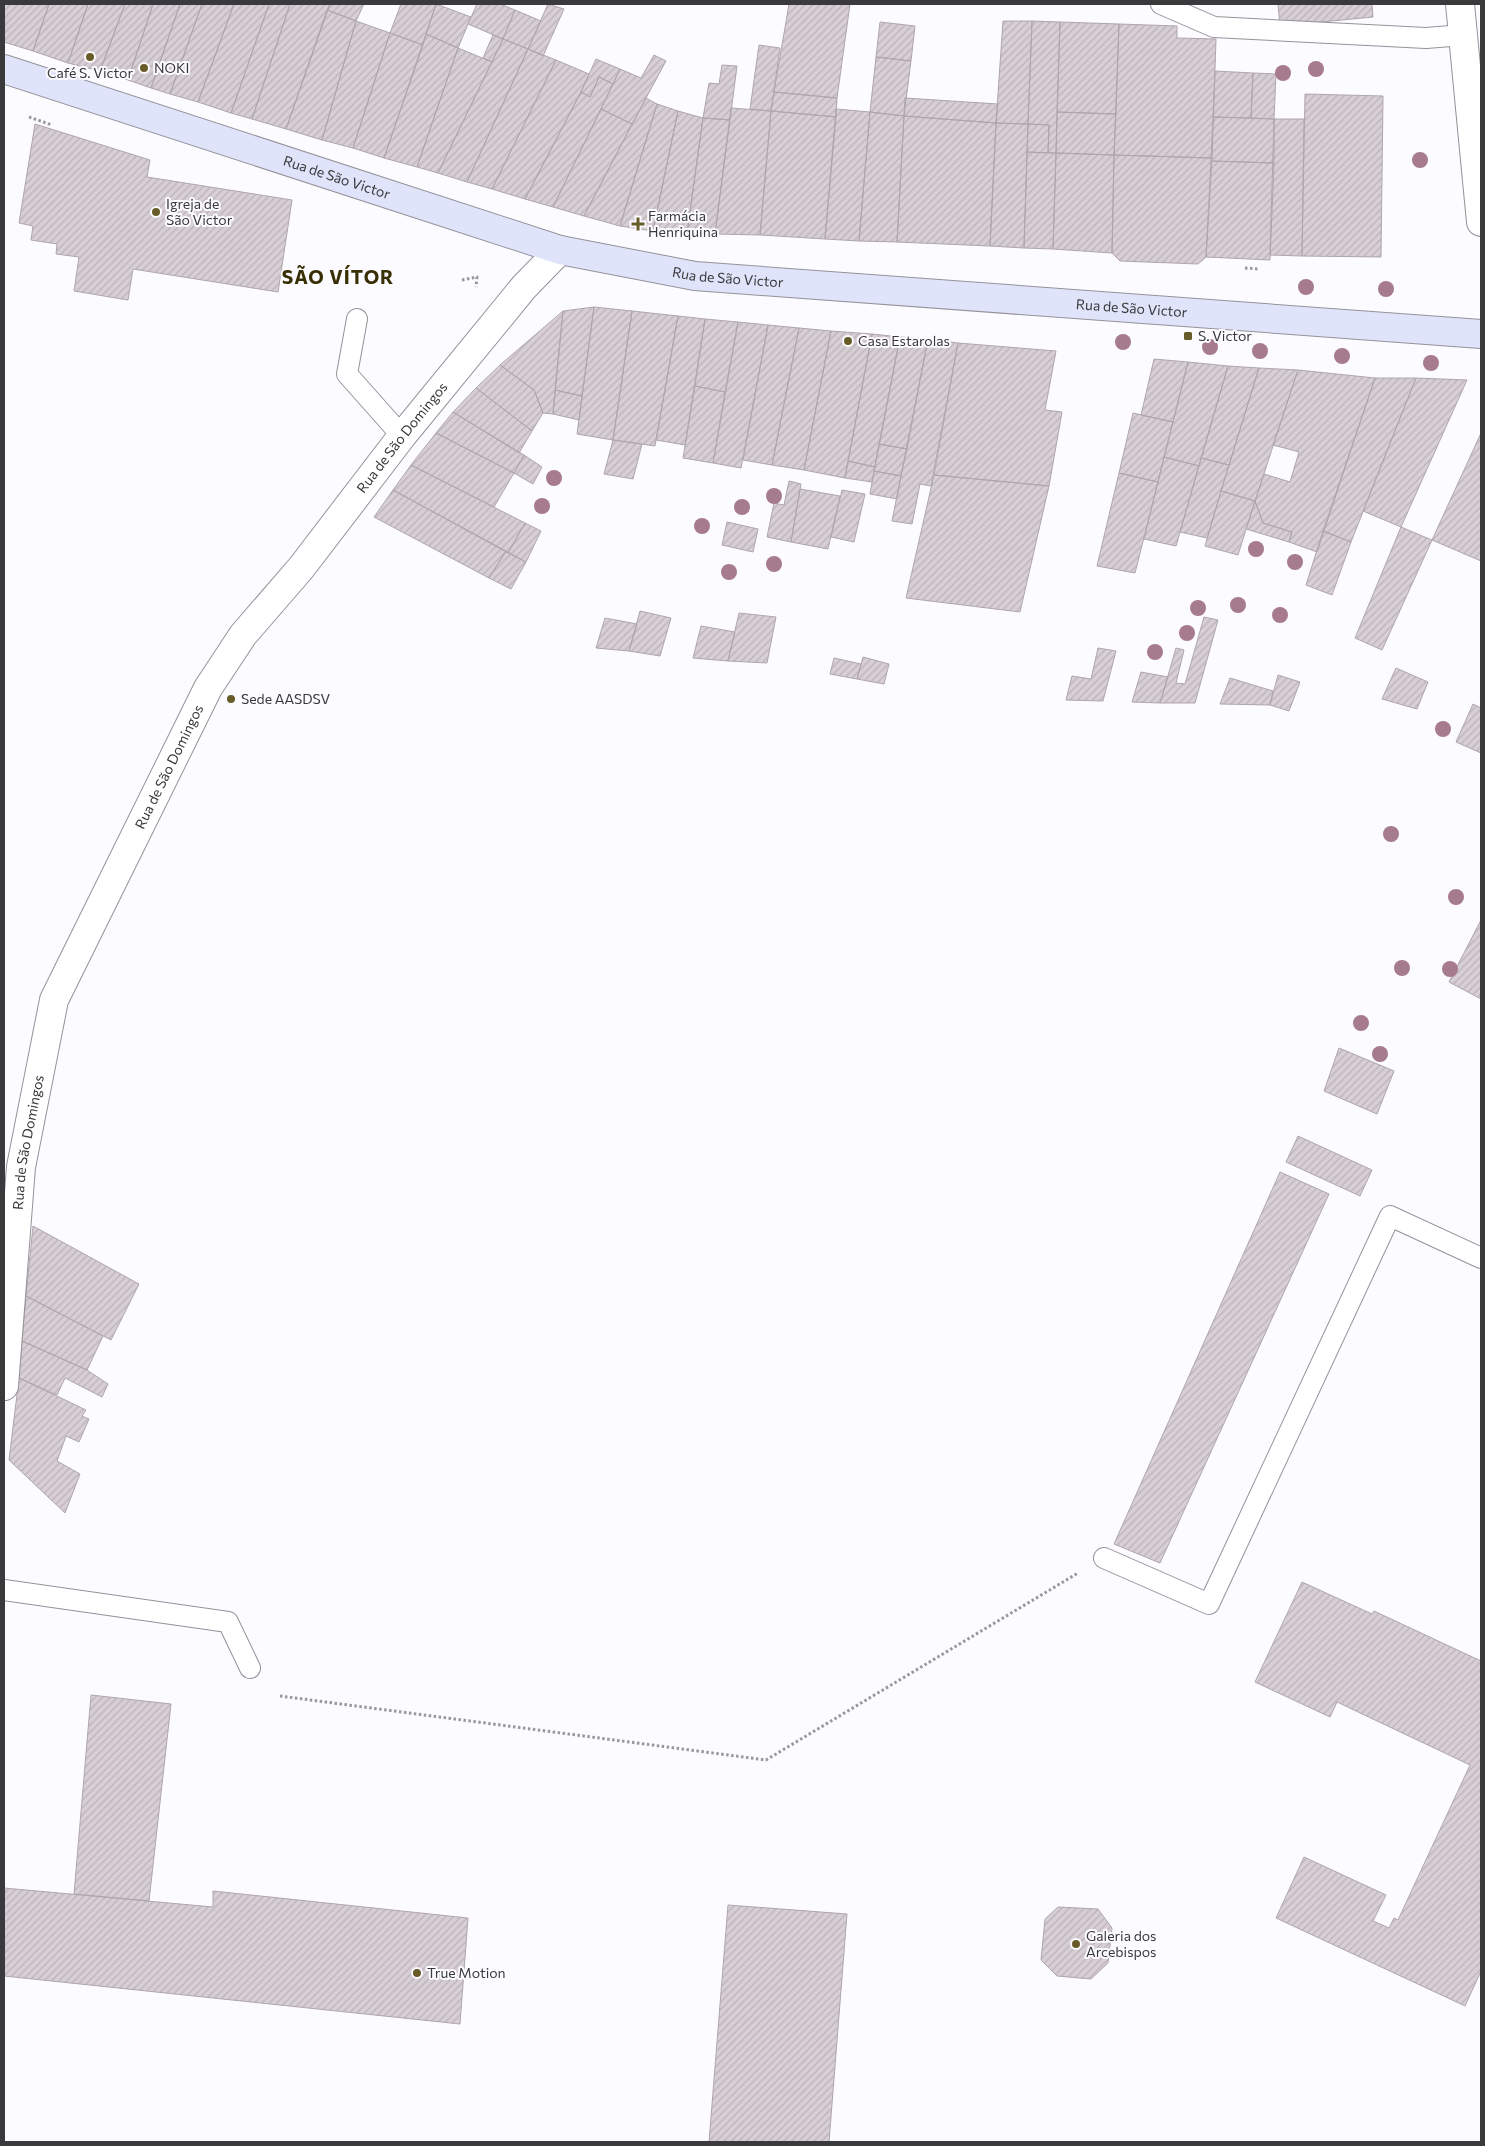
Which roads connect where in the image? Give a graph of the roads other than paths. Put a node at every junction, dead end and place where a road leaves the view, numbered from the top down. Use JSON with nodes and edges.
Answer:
{"nodes":[{"id":1,"x":1161,"y":4,"type":"edge"},
{"id":2,"x":1460,"y":4,"type":"edge"},
{"id":3,"x":1464,"y":35,"type":"junction"},
{"id":4,"x":4,"y":69,"type":"edge"},
{"id":5,"x":1475,"y":88,"type":"edge"},
{"id":6,"x":1481,"y":222,"type":"edge"},
{"id":7,"x":560,"y":250,"type":"junction"},
{"id":8,"x":357,"y":318,"type":"dead end"},
{"id":9,"x":1481,"y":334,"type":"edge"},
{"id":10,"x":402,"y":436,"type":"junction"},
{"id":11,"x":1481,"y":1258,"type":"edge"},
{"id":12,"x":4,"y":1380,"type":"edge"},
{"id":13,"x":1104,"y":1558,"type":"road end"},
{"id":14,"x":4,"y":1590,"type":"edge"},
{"id":15,"x":250,"y":1668,"type":"dead end"}],
"edges":[{"from":1,"to":3,"type":"lane"},
{"from":2,"to":3,"type":"street"},
{"from":3,"to":5,"type":"street"},
{"from":4,"to":7,"type":"main road","name":"Rua de São Victor"},
{"from":5,"to":6,"type":"street"},
{"from":7,"to":9,"type":"main road","name":"Rua de São Victor"},
{"from":7,"to":10,"type":"street","name":"Rua de São Domingos"},
{"from":8,"to":10,"type":"lane"},
{"from":10,"to":12,"type":"street","name":"Rua de São Domingos"},
{"from":11,"to":13,"type":"lane"},
{"from":14,"to":15,"type":"lane"}]}
